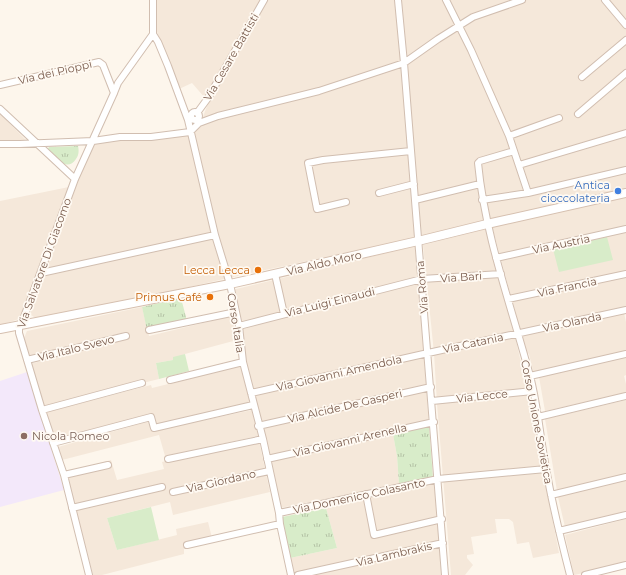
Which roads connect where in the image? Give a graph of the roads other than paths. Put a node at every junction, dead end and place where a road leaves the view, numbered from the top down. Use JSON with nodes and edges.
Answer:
{"nodes":[{"id":1,"x":153,"y":0,"type":"edge"},
{"id":2,"x":264,"y":0,"type":"edge"},
{"id":3,"x":398,"y":0,"type":"edge"},
{"id":4,"x":446,"y":0,"type":"edge"},
{"id":5,"x":522,"y":0,"type":"edge"},
{"id":6,"x":605,"y":0,"type":"edge"},
{"id":7,"x":626,"y":25,"type":"edge"},
{"id":8,"x":458,"y":27,"type":"junction"},
{"id":9,"x":153,"y":34,"type":"junction"},
{"id":10,"x":626,"y":40,"type":"edge"},
{"id":11,"x":404,"y":63,"type":"junction"},
{"id":12,"x":626,"y":72,"type":"edge"},
{"id":13,"x":582,"y":77,"type":"dead end"},
{"id":14,"x":0,"y":85,"type":"edge"},
{"id":15,"x":114,"y":93,"type":"junction"},
{"id":16,"x":0,"y":109,"type":"edge"},
{"id":17,"x":578,"y":114,"type":"dead end"},
{"id":18,"x":198,"y":115,"type":"junction"},
{"id":19,"x":559,"y":118,"type":"dead end"},
{"id":20,"x":189,"y":119,"type":"junction"},
{"id":21,"x":206,"y":120,"type":"junction"},
{"id":22,"x":190,"y":132,"type":"junction"},
{"id":23,"x":626,"y":133,"type":"edge"},
{"id":24,"x":508,"y":136,"type":"junction"},
{"id":25,"x":93,"y":141,"type":"junction"},
{"id":26,"x":36,"y":143,"type":"junction"},
{"id":27,"x":0,"y":144,"type":"edge"},
{"id":28,"x":411,"y":151,"type":"junction"},
{"id":29,"x":514,"y":151,"type":"junction"},
{"id":30,"x":519,"y":165,"type":"junction"},
{"id":31,"x":626,"y":170,"type":"edge"},
{"id":32,"x":75,"y":179,"type":"junction"},
{"id":33,"x":414,"y":184,"type":"junction"},
{"id":34,"x":480,"y":184,"type":"junction"},
{"id":35,"x":528,"y":192,"type":"junction"},
{"id":36,"x":379,"y":193,"type":"dead end"},
{"id":37,"x":626,"y":194,"type":"edge"},
{"id":38,"x":415,"y":200,"type":"junction"},
{"id":39,"x":482,"y":200,"type":"junction"},
{"id":40,"x":346,"y":202,"type":"dead end"},
{"id":41,"x":487,"y":224,"type":"junction"},
{"id":42,"x":626,"y":230,"type":"edge"},
{"id":43,"x":215,"y":235,"type":"junction"},
{"id":44,"x":418,"y":241,"type":"junction"},
{"id":45,"x":496,"y":258,"type":"junction"},
{"id":46,"x":41,"y":273,"type":"junction"},
{"id":47,"x":275,"y":274,"type":"junction"},
{"id":48,"x":501,"y":274,"type":"junction"},
{"id":49,"x":626,"y":274,"type":"edge"},
{"id":50,"x":422,"y":279,"type":"junction"},
{"id":51,"x":230,"y":284,"type":"junction"},
{"id":52,"x":508,"y":299,"type":"junction"},
{"id":53,"x":626,"y":310,"type":"edge"},
{"id":54,"x":236,"y":312,"type":"junction"},
{"id":55,"x":284,"y":314,"type":"junction"},
{"id":56,"x":19,"y":326,"type":"junction"},
{"id":57,"x":239,"y":326,"type":"junction"},
{"id":58,"x":0,"y":329,"type":"edge"},
{"id":59,"x":149,"y":330,"type":"dead end"},
{"id":60,"x":518,"y":334,"type":"junction"},
{"id":61,"x":126,"y":336,"type":"dead end"},
{"id":62,"x":428,"y":353,"type":"junction"},
{"id":63,"x":626,"y":354,"type":"edge"},
{"id":64,"x":27,"y":360,"type":"junction"},
{"id":65,"x":243,"y":362,"type":"junction"},
{"id":66,"x":530,"y":376,"type":"junction"},
{"id":67,"x":170,"y":380,"type":"dead end"},
{"id":68,"x":142,"y":383,"type":"dead end"},
{"id":69,"x":431,"y":387,"type":"junction"},
{"id":70,"x":533,"y":391,"type":"junction"},
{"id":71,"x":251,"y":393,"type":"junction"},
{"id":72,"x":626,"y":396,"type":"edge"},
{"id":73,"x":432,"y":401,"type":"junction"},
{"id":74,"x":253,"y":405,"type":"junction"},
{"id":75,"x":42,"y":410,"type":"junction"},
{"id":76,"x":538,"y":417,"type":"junction"},
{"id":77,"x":434,"y":422,"type":"junction"},
{"id":78,"x":258,"y":426,"type":"junction"},
{"id":79,"x":263,"y":439,"type":"junction"},
{"id":80,"x":53,"y":443,"type":"junction"},
{"id":81,"x":168,"y":459,"type":"dead end"},
{"id":82,"x":267,"y":459,"type":"junction"},
{"id":83,"x":108,"y":465,"type":"dead end"},
{"id":84,"x":546,"y":469,"type":"junction"},
{"id":85,"x":269,"y":470,"type":"junction"},
{"id":86,"x":64,"y":474,"type":"junction"},
{"id":87,"x":626,"y":477,"type":"edge"},
{"id":88,"x":438,"y":479,"type":"junction"},
{"id":89,"x":162,"y":486,"type":"dead end"},
{"id":90,"x":173,"y":492,"type":"dead end"},
{"id":91,"x":366,"y":494,"type":"junction"},
{"id":92,"x":551,"y":495,"type":"junction"},
{"id":93,"x":72,"y":508,"type":"junction"},
{"id":94,"x":279,"y":513,"type":"junction"},
{"id":95,"x":626,"y":514,"type":"edge"},
{"id":96,"x":442,"y":520,"type":"junction"},
{"id":97,"x":280,"y":524,"type":"junction"},
{"id":98,"x":559,"y":531,"type":"junction"},
{"id":99,"x":443,"y":543,"type":"junction"},
{"id":100,"x":187,"y":545,"type":"dead end"},
{"id":101,"x":626,"y":565,"type":"edge"},
{"id":102,"x":89,"y":575,"type":"edge"},
{"id":103,"x":291,"y":575,"type":"edge"},
{"id":104,"x":298,"y":575,"type":"edge"},
{"id":105,"x":446,"y":575,"type":"edge"},
{"id":106,"x":570,"y":575,"type":"edge"},
{"id":107,"x":585,"y":575,"type":"edge"}],
"edges":[{"from":1,"to":9,"type":"street"},
{"from":2,"to":18,"type":"street","name":"Via Cesare Battisti"},
{"from":3,"to":11,"type":"street","name":"Via Roma"},
{"from":4,"to":8,"type":"street"},
{"from":5,"to":8,"type":"street"},
{"from":6,"to":7,"type":"street"},
{"from":8,"to":11,"type":"street"},
{"from":8,"to":24,"type":"street"},
{"from":9,"to":15,"type":"street","name":"Via Salvatore Di Giacomo"},
{"from":9,"to":20,"type":"street","name":"Corso Italia"},
{"from":10,"to":13,"type":"street"},
{"from":11,"to":21,"type":"street"},
{"from":11,"to":28,"type":"street","name":"Via Roma"},
{"from":12,"to":17,"type":"street"},
{"from":14,"to":15,"type":"street","name":"Via dei Pioppi"},
{"from":15,"to":25,"type":"street","name":"Via Salvatore Di Giacomo"},
{"from":16,"to":26,"type":"street"},
{"from":18,"to":20,"type":"street"},
{"from":18,"to":21,"type":"street"},
{"from":19,"to":24,"type":"street"},
{"from":20,"to":22,"type":"street","name":"Corso Italia"},
{"from":21,"to":22,"type":"street"},
{"from":22,"to":25,"type":"street"},
{"from":22,"to":43,"type":"street","name":"Corso Italia"},
{"from":23,"to":30,"type":"street"},
{"from":24,"to":29,"type":"street"},
{"from":25,"to":26,"type":"street"},
{"from":25,"to":32,"type":"street","name":"Via Salvatore Di Giacomo"},
{"from":26,"to":27,"type":"street"},
{"from":26,"to":32,"type":"street"},
{"from":28,"to":33,"type":"street","name":"Via Roma"},
{"from":28,"to":40,"type":"street"},
{"from":29,"to":30,"type":"street"},
{"from":29,"to":34,"type":"street","name":"Corso Unione Sovietica"},
{"from":30,"to":35,"type":"street"},
{"from":31,"to":35,"type":"street"},
{"from":32,"to":46,"type":"street","name":"Via Salvatore Di Giacomo"},
{"from":33,"to":36,"type":"street"},
{"from":33,"to":38,"type":"street","name":"Via Roma"},
{"from":34,"to":38,"type":"street"},
{"from":34,"to":39,"type":"street","name":"Corso Unione Sovietica"},
{"from":35,"to":39,"type":"street"},
{"from":37,"to":41,"type":"street","name":"Via Aldo Moro"},
{"from":38,"to":44,"type":"street","name":"Via Roma"},
{"from":39,"to":41,"type":"street","name":"Corso Unione Sovietica"},
{"from":41,"to":44,"type":"street","name":"Via Aldo Moro"},
{"from":41,"to":45,"type":"street","name":"Corso Unione Sovietica"},
{"from":42,"to":45,"type":"street","name":"Via Austria"},
{"from":43,"to":46,"type":"street"},
{"from":43,"to":51,"type":"street","name":"Corso Italia"},
{"from":44,"to":47,"type":"street","name":"Via Aldo Moro"},
{"from":44,"to":50,"type":"street","name":"Via Roma"},
{"from":45,"to":48,"type":"street","name":"Corso Unione Sovietica"},
{"from":46,"to":56,"type":"street","name":"Via Salvatore Di Giacomo"},
{"from":47,"to":51,"type":"street","name":"Via Aldo Moro"},
{"from":47,"to":55,"type":"street"},
{"from":48,"to":50,"type":"street","name":"Via Bari"},
{"from":48,"to":52,"type":"street","name":"Corso Unione Sovietica"},
{"from":49,"to":52,"type":"street","name":"Via Francia"},
{"from":50,"to":55,"type":"street","name":"Via Luigi Einaudi"},
{"from":50,"to":62,"type":"street","name":"Via Roma"},
{"from":51,"to":54,"type":"street","name":"Corso Italia"},
{"from":51,"to":56,"type":"street","name":"Via Aldo Moro"},
{"from":52,"to":60,"type":"street","name":"Corso Unione Sovietica"},
{"from":53,"to":60,"type":"street","name":"Via Olanda"},
{"from":54,"to":57,"type":"street","name":"Corso Italia"},
{"from":54,"to":59,"type":"street"},
{"from":55,"to":57,"type":"street","name":"Via Luigi Einaudi"},
{"from":56,"to":58,"type":"street","name":"Via Aldo Moro"},
{"from":56,"to":64,"type":"street","name":"Via Salvatore Di Giacomo"},
{"from":57,"to":65,"type":"street","name":"Corso Italia"},
{"from":60,"to":62,"type":"street","name":"Via Catania"},
{"from":60,"to":66,"type":"street","name":"Corso Unione Sovietica"},
{"from":61,"to":64,"type":"street","name":"Via Italo Svevo"},
{"from":62,"to":69,"type":"street","name":"Via Roma"},
{"from":62,"to":71,"type":"street","name":"Via Giovanni Amendola"},
{"from":63,"to":66,"type":"street"},
{"from":64,"to":75,"type":"street","name":"Via Salvatore Di Giacomo"},
{"from":65,"to":67,"type":"street"},
{"from":65,"to":71,"type":"street","name":"Corso Italia"},
{"from":66,"to":70,"type":"street","name":"Corso Unione Sovietica"},
{"from":68,"to":75,"type":"street"},
{"from":69,"to":73,"type":"street","name":"Via Roma"},
{"from":69,"to":78,"type":"street","name":"Via Alcide De Gasperi"},
{"from":70,"to":73,"type":"street","name":"Via Lecce"},
{"from":70,"to":76,"type":"street","name":"Corso Unione Sovietica"},
{"from":71,"to":74,"type":"street","name":"Corso Italia"},
{"from":72,"to":76,"type":"street"},
{"from":73,"to":77,"type":"street","name":"Via Roma"},
{"from":74,"to":78,"type":"street","name":"Corso Italia"},
{"from":74,"to":80,"type":"street"},
{"from":75,"to":80,"type":"street","name":"Via Salvatore Di Giacomo"},
{"from":76,"to":84,"type":"street","name":"Corso Unione Sovietica"},
{"from":77,"to":82,"type":"street","name":"Via Giovanni Arenella"},
{"from":77,"to":88,"type":"street","name":"Via Roma"},
{"from":78,"to":79,"type":"street","name":"Corso Italia"},
{"from":79,"to":81,"type":"street"},
{"from":79,"to":82,"type":"street","name":"Corso Italia"},
{"from":80,"to":86,"type":"street","name":"Via Salvatore Di Giacomo"},
{"from":82,"to":85,"type":"street","name":"Corso Italia"},
{"from":83,"to":86,"type":"street"},
{"from":84,"to":88,"type":"street","name":"Via Domenico Colasanto"},
{"from":84,"to":92,"type":"street","name":"Corso Unione Sovietica"},
{"from":85,"to":90,"type":"street","name":"Via Giordano"},
{"from":85,"to":94,"type":"street","name":"Corso Italia"},
{"from":86,"to":93,"type":"street","name":"Via Salvatore Di Giacomo"},
{"from":87,"to":92,"type":"street"},
{"from":88,"to":91,"type":"street","name":"Via Domenico Colasanto"},
{"from":88,"to":96,"type":"street","name":"Via Roma"},
{"from":89,"to":93,"type":"street"},
{"from":91,"to":94,"type":"street","name":"Via Domenico Colasanto"},
{"from":91,"to":96,"type":"street"},
{"from":92,"to":98,"type":"street","name":"Corso Unione Sovietica"},
{"from":93,"to":102,"type":"street","name":"Via Salvatore Di Giacomo"},
{"from":94,"to":97,"type":"street","name":"Corso Italia"},
{"from":95,"to":98,"type":"street"},
{"from":96,"to":99,"type":"street","name":"Via Roma"},
{"from":97,"to":100,"type":"street"},
{"from":97,"to":103,"type":"street","name":"Corso Italia"},
{"from":98,"to":106,"type":"street","name":"Corso Unione Sovietica"},
{"from":99,"to":104,"type":"street","name":"Via Lambrakis"},
{"from":99,"to":105,"type":"street","name":"Via Roma"},
{"from":101,"to":107,"type":"street"}]}
